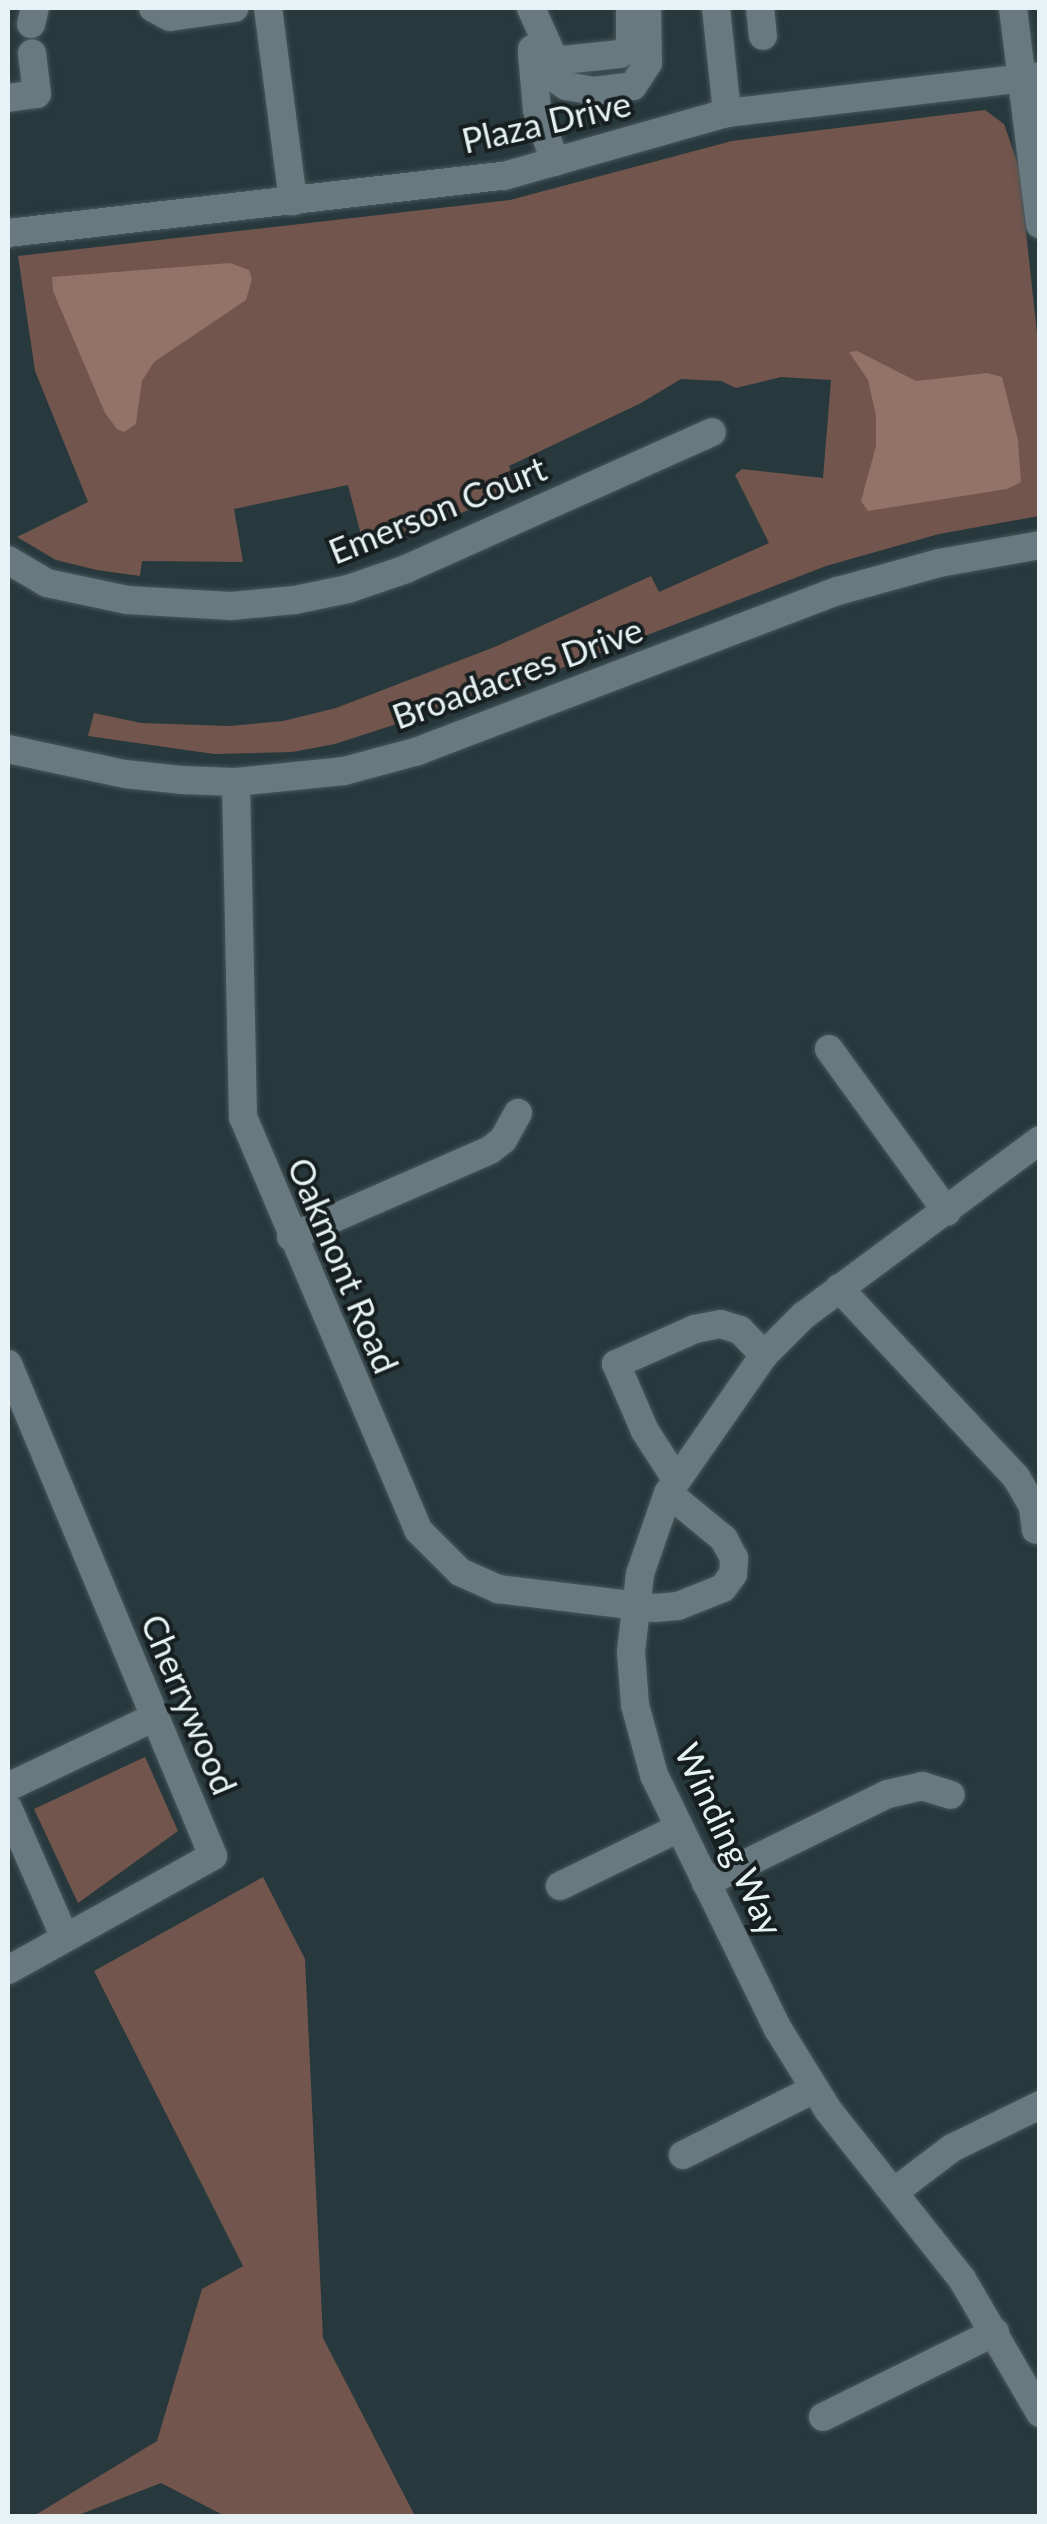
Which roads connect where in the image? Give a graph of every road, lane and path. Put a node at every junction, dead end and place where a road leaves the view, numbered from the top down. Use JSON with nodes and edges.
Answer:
{"nodes":[{"id":1,"x":153,"y":8,"type":"edge"},
{"id":2,"x":234,"y":8,"type":"edge"},
{"id":3,"x":268,"y":8,"type":"edge"},
{"id":4,"x":530,"y":8,"type":"edge"},
{"id":5,"x":630,"y":8,"type":"edge"},
{"id":6,"x":647,"y":8,"type":"edge"},
{"id":7,"x":716,"y":8,"type":"edge"},
{"id":8,"x":760,"y":8,"type":"edge"},
{"id":9,"x":1013,"y":8,"type":"edge"},
{"id":10,"x":763,"y":36,"type":"dead end"},
{"id":11,"x":532,"y":50,"type":"junction"},
{"id":12,"x":32,"y":53,"type":"dead end"},
{"id":13,"x":1031,"y":77,"type":"edge"},
{"id":14,"x":594,"y":91,"type":"junction"},
{"id":15,"x":8,"y":98,"type":"edge"},
{"id":16,"x":727,"y":114,"type":"junction"},
{"id":17,"x":552,"y":151,"type":"junction"},
{"id":18,"x":293,"y":200,"type":"junction"},
{"id":19,"x":1040,"y":224,"type":"edge"},
{"id":20,"x":8,"y":233,"type":"edge"},
{"id":21,"x":712,"y":432,"type":"dead end"},
{"id":22,"x":1040,"y":546,"type":"edge"},
{"id":23,"x":8,"y":560,"type":"edge"},
{"id":24,"x":8,"y":750,"type":"edge"},
{"id":25,"x":236,"y":782,"type":"junction"},
{"id":26,"x":830,"y":1050,"type":"dead end"},
{"id":27,"x":518,"y":1113,"type":"dead end"},
{"id":28,"x":1040,"y":1140,"type":"edge"},
{"id":29,"x":948,"y":1212,"type":"junction"},
{"id":30,"x":291,"y":1237,"type":"junction"},
{"id":31,"x":839,"y":1288,"type":"junction"},
{"id":32,"x":764,"y":1356,"type":"junction"},
{"id":33,"x":8,"y":1364,"type":"edge"},
{"id":34,"x":672,"y":1486,"type":"junction"},
{"id":35,"x":1036,"y":1530,"type":"dead end"},
{"id":36,"x":634,"y":1606,"type":"junction"},
{"id":37,"x":155,"y":1716,"type":"junction"},
{"id":38,"x":8,"y":1787,"type":"edge"},
{"id":39,"x":951,"y":1796,"type":"dead end"},
{"id":40,"x":8,"y":1808,"type":"edge"},
{"id":41,"x":677,"y":1829,"type":"junction"},
{"id":42,"x":706,"y":1883,"type":"junction"},
{"id":43,"x":560,"y":1886,"type":"dead end"},
{"id":44,"x":65,"y":1938,"type":"junction"},
{"id":45,"x":8,"y":1970,"type":"edge"},
{"id":46,"x":814,"y":2089,"type":"junction"},
{"id":47,"x":1040,"y":2105,"type":"edge"},
{"id":48,"x":683,"y":2155,"type":"dead end"},
{"id":49,"x":894,"y":2192,"type":"junction"},
{"id":50,"x":995,"y":2332,"type":"junction"},
{"id":51,"x":1032,"y":2384,"type":"edge"},
{"id":52,"x":1040,"y":2413,"type":"edge"},
{"id":53,"x":823,"y":2417,"type":"dead end"}],
"edges":[{"from":1,"to":2,"type":"street"},
{"from":3,"to":18,"type":"street"},
{"from":4,"to":5,"type":"street"},
{"from":4,"to":11,"type":"street"},
{"from":6,"to":14,"type":"street"},
{"from":7,"to":16,"type":"street"},
{"from":8,"to":10,"type":"street"},
{"from":9,"to":13,"type":"street"},
{"from":11,"to":14,"type":"street"},
{"from":11,"to":17,"type":"street"},
{"from":12,"to":15,"type":"street"},
{"from":13,"to":16,"type":"street","name":"Plaza Drive"},
{"from":13,"to":19,"type":"street"},
{"from":14,"to":17,"type":"street"},
{"from":16,"to":17,"type":"street","name":"Plaza Drive"},
{"from":17,"to":18,"type":"street","name":"Plaza Drive"},
{"from":18,"to":20,"type":"street","name":"Plaza Drive"},
{"from":21,"to":23,"type":"street","name":"Emerson Court"},
{"from":22,"to":25,"type":"street","name":"Broadacres Drive"},
{"from":24,"to":25,"type":"street","name":"Broadacres Drive"},
{"from":25,"to":30,"type":"street","name":"Oakmont Road"},
{"from":26,"to":29,"type":"street"},
{"from":27,"to":30,"type":"street"},
{"from":28,"to":29,"type":"street","name":"Winding Way"},
{"from":29,"to":31,"type":"street","name":"Winding Way"},
{"from":30,"to":36,"type":"street","name":"Oakmont Road"},
{"from":31,"to":32,"type":"street","name":"Winding Way"},
{"from":31,"to":35,"type":"street"},
{"from":32,"to":34,"type":"street","name":"Winding Way"},
{"from":32,"to":34,"type":"street"},
{"from":33,"to":37,"type":"street","name":"Cherrywood"},
{"from":34,"to":36,"type":"street","name":"Winding Way"},
{"from":34,"to":36,"type":"street","name":"Oakmont Road"},
{"from":36,"to":41,"type":"street","name":"Winding Way"},
{"from":37,"to":38,"type":"street"},
{"from":37,"to":44,"type":"street","name":"Cherrywood"},
{"from":39,"to":42,"type":"street"},
{"from":40,"to":44,"type":"street"},
{"from":41,"to":42,"type":"street","name":"Winding Way"},
{"from":41,"to":43,"type":"street"},
{"from":42,"to":46,"type":"street","name":"Winding Way"},
{"from":44,"to":45,"type":"street","name":"Cherrywood"},
{"from":46,"to":48,"type":"street"},
{"from":46,"to":49,"type":"street","name":"Winding Way"},
{"from":47,"to":49,"type":"street"},
{"from":49,"to":50,"type":"street","name":"Winding Way"},
{"from":50,"to":51,"type":"street","name":"Winding Way"},
{"from":50,"to":53,"type":"street"},
{"from":51,"to":52,"type":"street","name":"Winding Way"}]}
